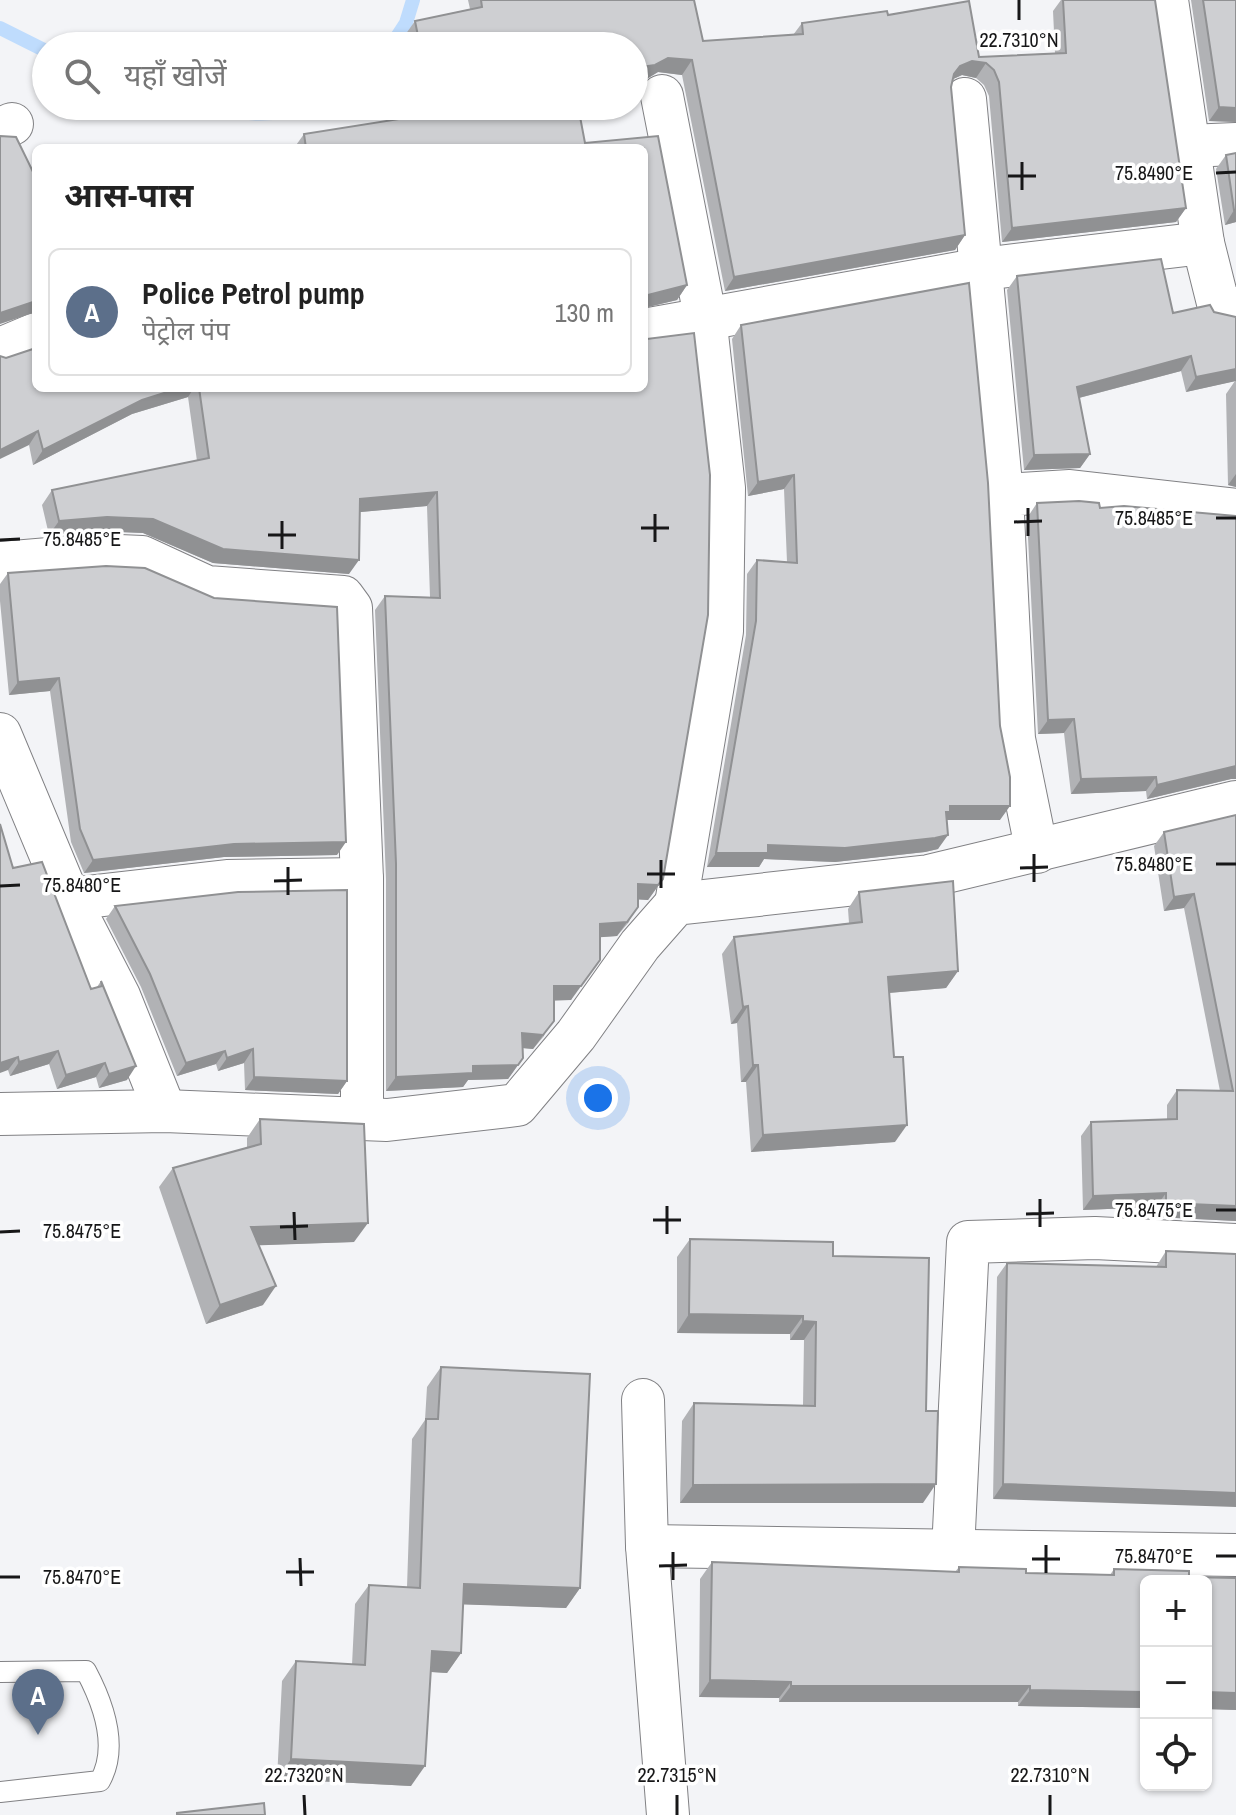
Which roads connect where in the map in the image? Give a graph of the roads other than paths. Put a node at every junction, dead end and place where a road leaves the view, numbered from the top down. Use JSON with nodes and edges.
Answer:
{"nodes":[{"id":1,"x":1167,"y":0,"type":"edge"},
{"id":2,"x":662,"y":96,"type":"dead end"},
{"id":3,"x":965,"y":99,"type":"dead end"},
{"id":4,"x":1236,"y":144,"type":"edge"},
{"id":5,"x":1188,"y":146,"type":"junction"},
{"id":6,"x":1203,"y":243,"type":"junction"},
{"id":7,"x":982,"y":269,"type":"junction"},
{"id":8,"x":1236,"y":308,"type":"edge"},
{"id":9,"x":705,"y":316,"type":"junction"},
{"id":10,"x":648,"y":329,"type":"edge"},
{"id":11,"x":32,"y":336,"type":"edge"},
{"id":12,"x":0,"y":349,"type":"edge"},
{"id":13,"x":1002,"y":495,"type":"junction"},
{"id":14,"x":1236,"y":510,"type":"edge"},
{"id":15,"x":0,"y":563,"type":"edge"},
{"id":16,"x":0,"y":734,"type":"edge"},
{"id":17,"x":1236,"y":802,"type":"edge"},
{"id":18,"x":1037,"y":852,"type":"junction"},
{"id":19,"x":362,"y":879,"type":"junction"},
{"id":20,"x":69,"y":899,"type":"junction"},
{"id":21,"x":676,"y":904,"type":"junction"},
{"id":22,"x":165,"y":1111,"type":"junction"},
{"id":23,"x":0,"y":1114,"type":"edge"},
{"id":24,"x":362,"y":1119,"type":"junction"},
{"id":25,"x":1236,"y":1245,"type":"edge"},
{"id":26,"x":643,"y":1400,"type":"dead end"},
{"id":27,"x":647,"y":1546,"type":"junction"},
{"id":28,"x":953,"y":1551,"type":"junction"},
{"id":29,"x":1236,"y":1555,"type":"edge"},
{"id":30,"x":0,"y":1672,"type":"edge"},
{"id":31,"x":0,"y":1792,"type":"edge"},
{"id":32,"x":668,"y":1815,"type":"edge"}],
"edges":[{"from":1,"to":5,"type":"street"},
{"from":2,"to":9,"type":"street"},
{"from":3,"to":7,"type":"street"},
{"from":4,"to":5,"type":"street"},
{"from":5,"to":6,"type":"street"},
{"from":6,"to":7,"type":"street"},
{"from":6,"to":8,"type":"street"},
{"from":7,"to":9,"type":"street"},
{"from":7,"to":13,"type":"street"},
{"from":9,"to":10,"type":"street"},
{"from":9,"to":21,"type":"street"},
{"from":11,"to":12,"type":"street"},
{"from":13,"to":14,"type":"street"},
{"from":13,"to":18,"type":"street"},
{"from":15,"to":19,"type":"street"},
{"from":16,"to":20,"type":"street"},
{"from":17,"to":18,"type":"street"},
{"from":18,"to":21,"type":"street"},
{"from":19,"to":20,"type":"street"},
{"from":19,"to":24,"type":"street"},
{"from":20,"to":22,"type":"street"},
{"from":21,"to":24,"type":"street"},
{"from":22,"to":23,"type":"street"},
{"from":22,"to":24,"type":"street"},
{"from":25,"to":28,"type":"street"},
{"from":26,"to":27,"type":"street"},
{"from":27,"to":28,"type":"street"},
{"from":27,"to":32,"type":"street"},
{"from":28,"to":29,"type":"street"},
{"from":30,"to":31,"type":"lane"}]}
